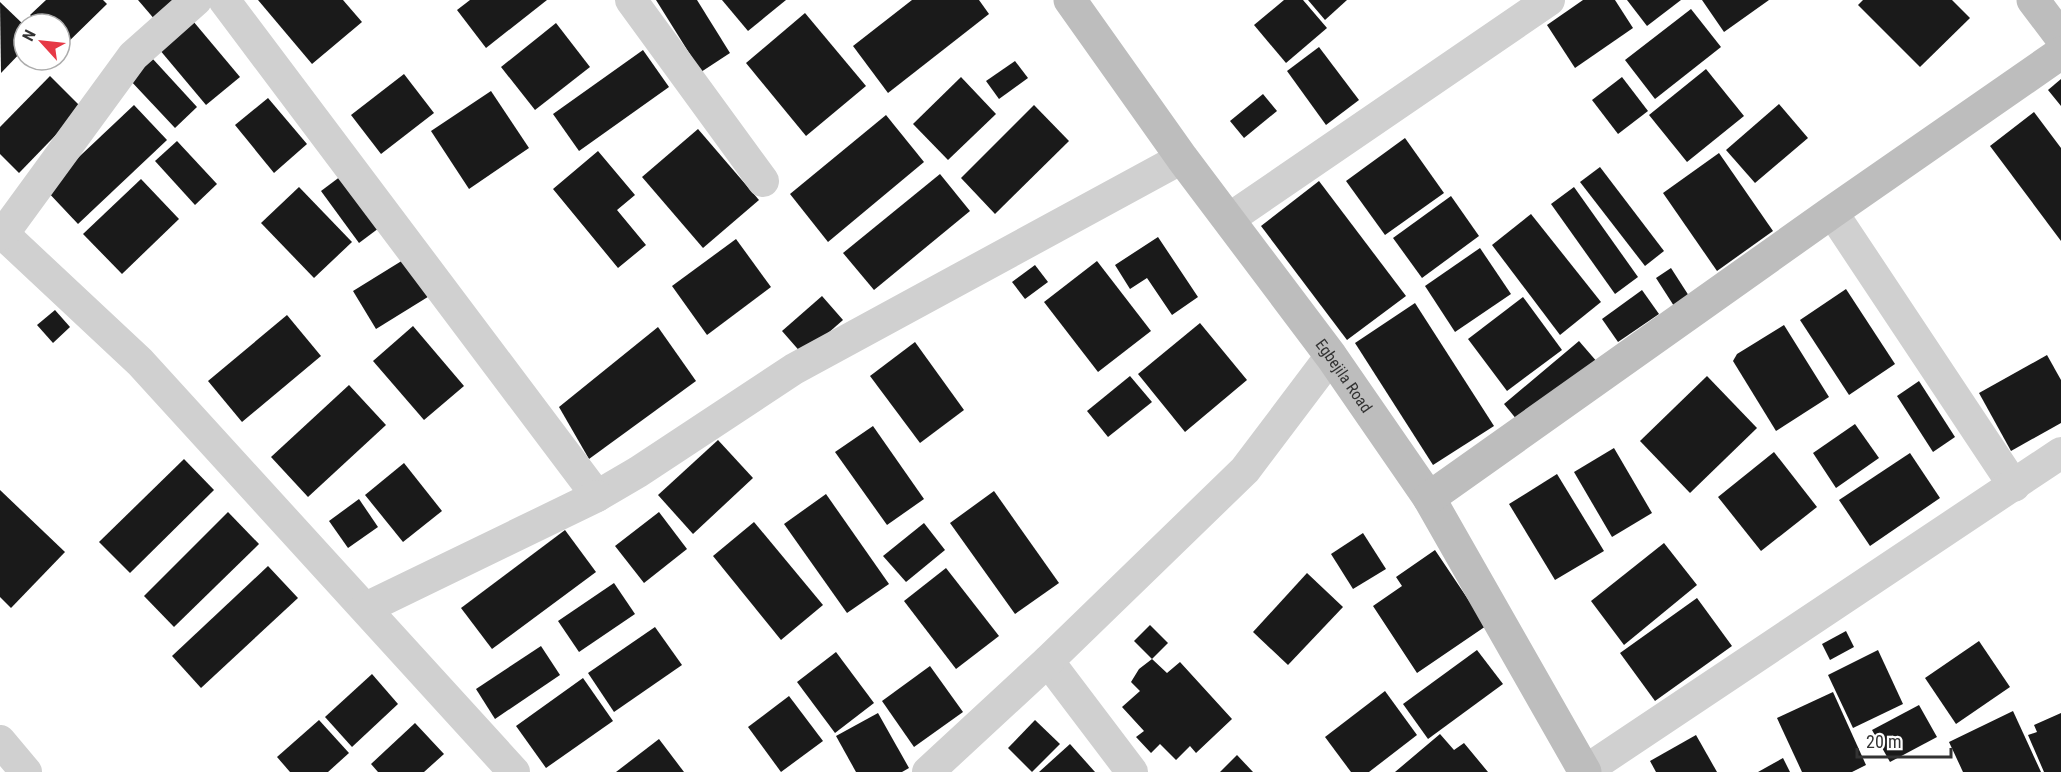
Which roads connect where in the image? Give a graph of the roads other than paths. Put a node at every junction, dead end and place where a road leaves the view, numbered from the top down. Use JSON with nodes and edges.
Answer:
{"nodes":[{"id":1,"x":196,"y":0,"type":"edge"},
{"id":2,"x":224,"y":0,"type":"edge"},
{"id":3,"x":631,"y":0,"type":"edge"},
{"id":4,"x":1070,"y":0,"type":"edge"},
{"id":5,"x":1549,"y":0,"type":"edge"},
{"id":6,"x":2032,"y":0,"type":"edge"},
{"id":7,"x":2061,"y":37,"type":"edge"},
{"id":8,"x":2061,"y":53,"type":"edge"},
{"id":9,"x":1182,"y":158,"type":"junction"},
{"id":10,"x":763,"y":181,"type":"dead end"},
{"id":11,"x":1832,"y":212,"type":"junction"},
{"id":12,"x":1229,"y":219,"type":"junction"},
{"id":13,"x":1,"y":232,"type":"edge"},
{"id":14,"x":1331,"y":356,"type":"junction"},
{"id":15,"x":2061,"y":453,"type":"edge"},
{"id":16,"x":2014,"y":486,"type":"junction"},
{"id":17,"x":597,"y":496,"type":"junction"},
{"id":18,"x":1429,"y":498,"type":"junction"},
{"id":19,"x":366,"y":608,"type":"junction"},
{"id":20,"x":1048,"y":661,"type":"junction"},
{"id":21,"x":0,"y":741,"type":"edge"},
{"id":22,"x":26,"y":772,"type":"edge"},
{"id":23,"x":514,"y":772,"type":"edge"},
{"id":24,"x":928,"y":772,"type":"edge"},
{"id":25,"x":1132,"y":772,"type":"edge"},
{"id":26,"x":1585,"y":772,"type":"edge"}],
"edges":[{"from":1,"to":13,"type":"street"},
{"from":2,"to":17,"type":"street"},
{"from":3,"to":10,"type":"street"},
{"from":4,"to":9,"type":"street","name":"Egbejila Road"},
{"from":5,"to":12,"type":"street"},
{"from":6,"to":7,"type":"street"},
{"from":8,"to":11,"type":"street"},
{"from":9,"to":12,"type":"street","name":"Egbejila Road"},
{"from":9,"to":17,"type":"street"},
{"from":11,"to":16,"type":"street"},
{"from":11,"to":18,"type":"street"},
{"from":12,"to":14,"type":"street","name":"Egbejila Road"},
{"from":13,"to":19,"type":"street"},
{"from":14,"to":18,"type":"street","name":"Egbejila Road"},
{"from":14,"to":20,"type":"street"},
{"from":15,"to":16,"type":"street"},
{"from":16,"to":26,"type":"street"},
{"from":17,"to":19,"type":"street"},
{"from":18,"to":26,"type":"street","name":"Egbejila Road"},
{"from":19,"to":23,"type":"street"},
{"from":20,"to":24,"type":"street"},
{"from":20,"to":25,"type":"street"},
{"from":21,"to":22,"type":"street"}]}
